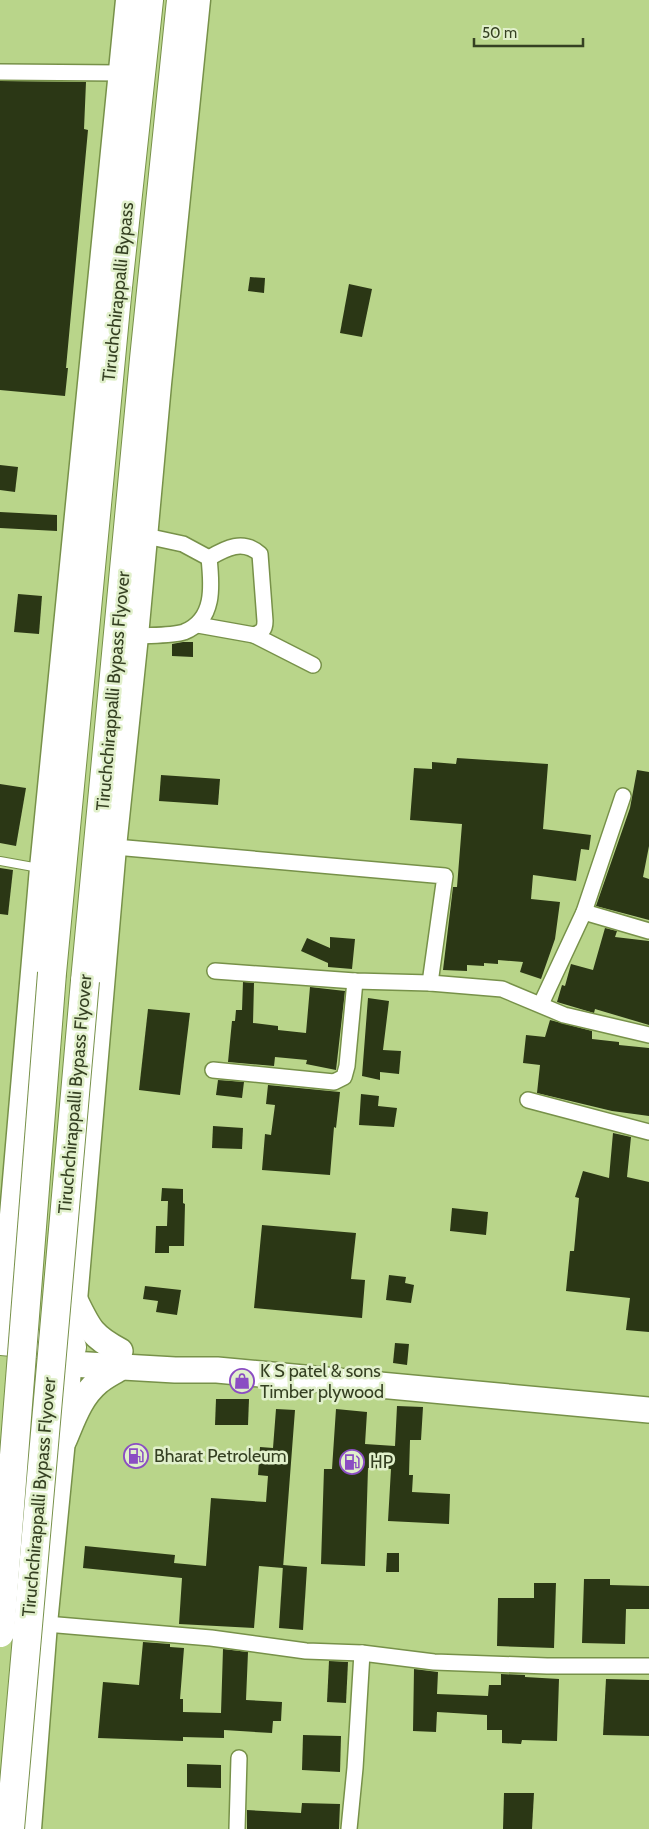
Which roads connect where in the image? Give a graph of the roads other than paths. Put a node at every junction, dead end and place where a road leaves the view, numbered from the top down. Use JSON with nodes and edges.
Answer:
{"nodes":[{"id":1,"x":127,"y":0,"type":"edge"},
{"id":2,"x":149,"y":0,"type":"edge"},
{"id":3,"x":181,"y":0,"type":"edge"},
{"id":4,"x":199,"y":0,"type":"edge"},
{"id":5,"x":0,"y":72,"type":"edge"},
{"id":6,"x":120,"y":73,"type":"junction"},
{"id":7,"x":144,"y":360,"type":"junction"},
{"id":8,"x":160,"y":384,"type":"junction"},
{"id":9,"x":146,"y":536,"type":"junction"},
{"id":10,"x":209,"y":558,"type":"junction"},
{"id":11,"x":90,"y":584,"type":"joint"},
{"id":12,"x":198,"y":625,"type":"junction"},
{"id":13,"x":254,"y":635,"type":"junction"},
{"id":14,"x":138,"y":636,"type":"junction"},
{"id":15,"x":312,"y":665,"type":"dead end"},
{"id":16,"x":623,"y":796,"type":"dead end"},
{"id":17,"x":115,"y":847,"type":"junction"},
{"id":18,"x":0,"y":860,"type":"edge"},
{"id":19,"x":41,"y":868,"type":"junction"},
{"id":20,"x":584,"y":912,"type":"junction"},
{"id":21,"x":649,"y":931,"type":"edge"},
{"id":22,"x":216,"y":971,"type":"dead end"},
{"id":23,"x":356,"y":981,"type":"junction"},
{"id":24,"x":430,"y":983,"type":"junction"},
{"id":25,"x":541,"y":1004,"type":"junction"},
{"id":26,"x":649,"y":1035,"type":"edge"},
{"id":27,"x":213,"y":1070,"type":"dead end"},
{"id":28,"x":528,"y":1100,"type":"dead end"},
{"id":29,"x":649,"y":1132,"type":"edge"},
{"id":30,"x":3,"y":1288,"type":"edge"},
{"id":31,"x":76,"y":1302,"type":"junction"},
{"id":32,"x":0,"y":1341,"type":"edge"},
{"id":33,"x":71,"y":1356,"type":"junction"},
{"id":34,"x":0,"y":1359,"type":"edge"},
{"id":35,"x":121,"y":1359,"type":"junction"},
{"id":36,"x":649,"y":1410,"type":"edge"},
{"id":37,"x":64,"y":1440,"type":"junction"},
{"id":38,"x":46,"y":1624,"type":"junction"},
{"id":39,"x":0,"y":1633,"type":"edge"},
{"id":40,"x":362,"y":1653,"type":"junction"},
{"id":41,"x":649,"y":1666,"type":"edge"},
{"id":42,"x":239,"y":1758,"type":"dead end"},
{"id":43,"x":10,"y":1829,"type":"edge"},
{"id":44,"x":30,"y":1829,"type":"edge"},
{"id":45,"x":237,"y":1829,"type":"edge"},
{"id":46,"x":349,"y":1829,"type":"edge"}],
"edges":[{"from":1,"to":6,"type":"street"},
{"from":2,"to":11,"type":"highway","name":"Tiruchchirappalli Bypass"},
{"from":3,"to":7,"type":"highway","name":"Tiruchchirappalli Bypass"},
{"from":4,"to":8,"type":"street"},
{"from":5,"to":6,"type":"street"},
{"from":6,"to":19,"type":"street"},
{"from":7,"to":8,"type":"highway"},
{"from":7,"to":43,"type":"highway","name":"Tiruchchirappalli Bypass Flyover","bridge":true},
{"from":8,"to":9,"type":"street"},
{"from":9,"to":10,"type":"street"},
{"from":9,"to":14,"type":"street"},
{"from":10,"to":12,"type":"street"},
{"from":10,"to":13,"type":"street"},
{"from":11,"to":39,"type":"highway","name":"Tiruchchirappalli Bypass Flyover","bridge":true},
{"from":12,"to":13,"type":"street"},
{"from":12,"to":14,"type":"street"},
{"from":13,"to":15,"type":"street"},
{"from":14,"to":17,"type":"street"},
{"from":16,"to":20,"type":"street"},
{"from":17,"to":24,"type":"street"},
{"from":17,"to":31,"type":"street"},
{"from":18,"to":19,"type":"lane"},
{"from":19,"to":30,"type":"street"},
{"from":20,"to":21,"type":"street"},
{"from":20,"to":25,"type":"street"},
{"from":22,"to":23,"type":"street"},
{"from":23,"to":24,"type":"street"},
{"from":23,"to":27,"type":"street"},
{"from":24,"to":25,"type":"street"},
{"from":25,"to":26,"type":"street"},
{"from":28,"to":29,"type":"street"},
{"from":30,"to":32,"type":"street"},
{"from":31,"to":33,"type":"street"},
{"from":31,"to":35,"type":"main road"},
{"from":32,"to":33,"type":"highway"},
{"from":33,"to":34,"type":"highway"},
{"from":33,"to":35,"type":"main road"},
{"from":33,"to":37,"type":"street"},
{"from":35,"to":36,"type":"main road"},
{"from":35,"to":37,"type":"main road"},
{"from":37,"to":38,"type":"street"},
{"from":38,"to":40,"type":"street"},
{"from":38,"to":44,"type":"street"},
{"from":40,"to":41,"type":"street"},
{"from":40,"to":46,"type":"street"},
{"from":42,"to":45,"type":"street"}]}
